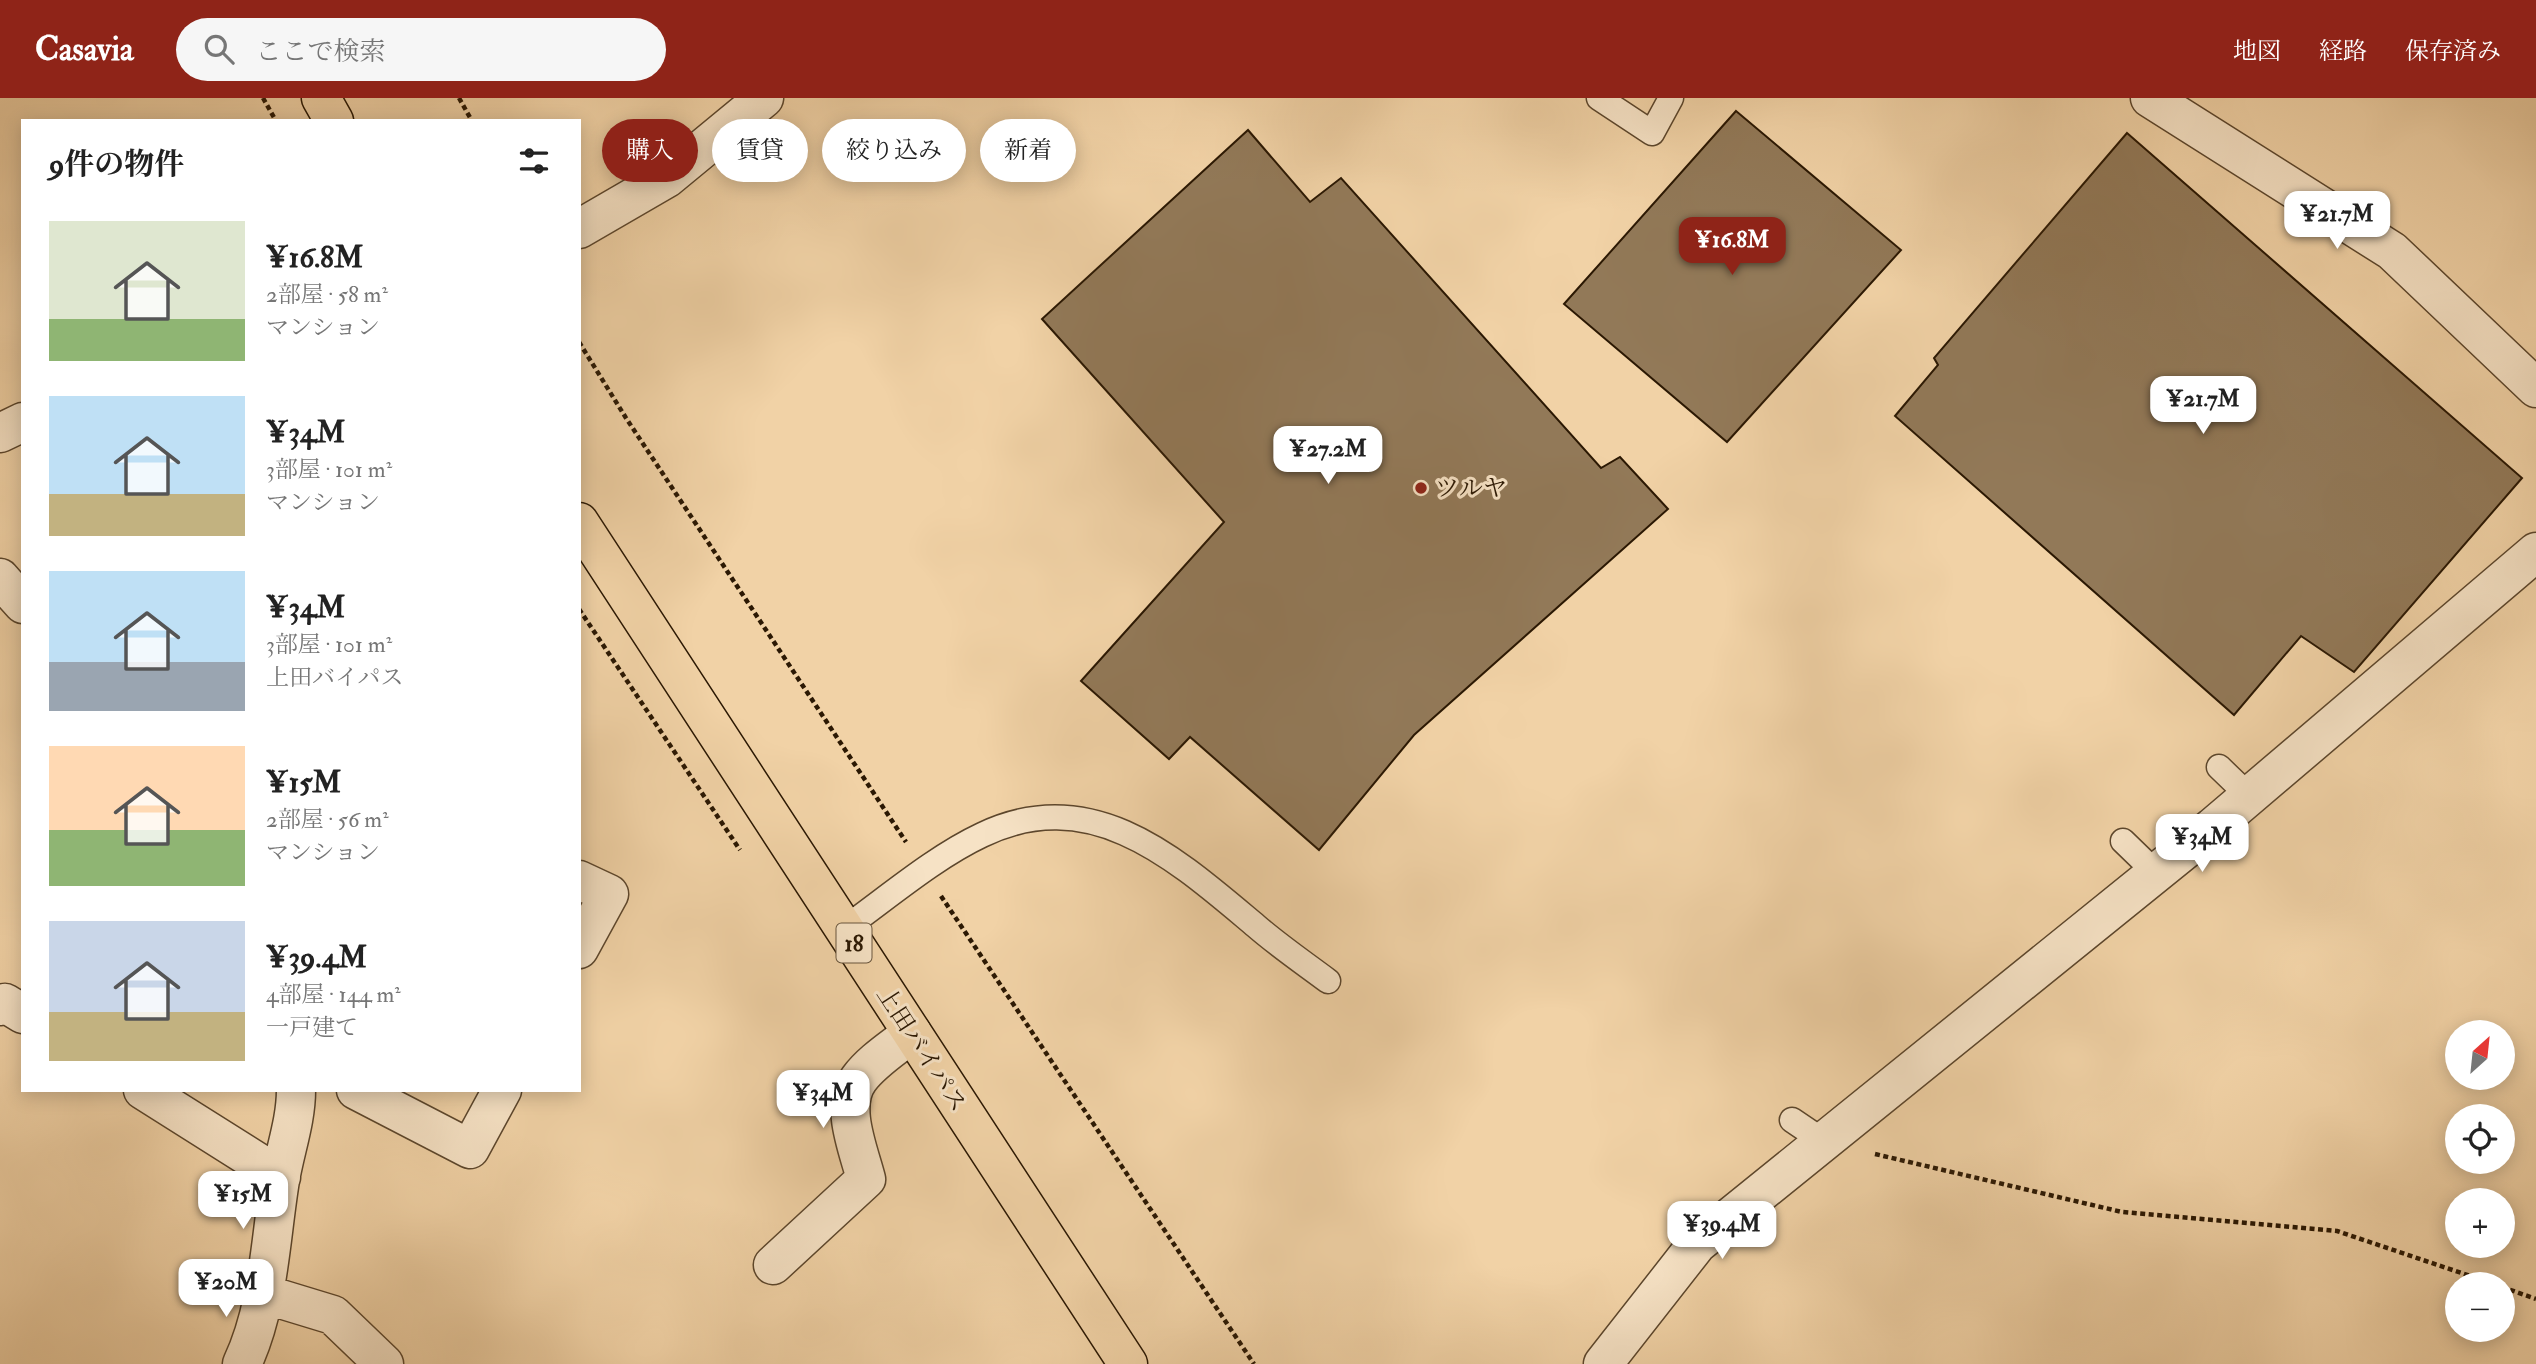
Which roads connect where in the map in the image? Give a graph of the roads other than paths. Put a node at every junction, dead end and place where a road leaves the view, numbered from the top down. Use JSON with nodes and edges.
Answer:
{"nodes":[{"id":1,"x":321,"y":98,"type":"edge"},
{"id":2,"x":764,"y":98,"type":"edge"},
{"id":3,"x":1599,"y":98,"type":"edge"},
{"id":4,"x":1671,"y":98,"type":"edge"},
{"id":5,"x":2150,"y":98,"type":"edge"},
{"id":6,"x":333,"y":119,"type":"edge"},
{"id":7,"x":581,"y":228,"type":"edge"},
{"id":8,"x":2536,"y":388,"type":"edge"},
{"id":9,"x":21,"y":423,"type":"edge"},
{"id":10,"x":0,"y":433,"type":"edge"},
{"id":11,"x":581,"y":525,"type":"edge"},
{"id":12,"x":2536,"y":552,"type":"edge"},
{"id":13,"x":0,"y":578,"type":"edge"},
{"id":14,"x":21,"y":602,"type":"edge"},
{"id":15,"x":2219,"y":767,"type":"dead end"},
{"id":16,"x":2249,"y":796,"type":"junction"},
{"id":17,"x":2123,"y":841,"type":"dead end"},
{"id":18,"x":2156,"y":873,"type":"junction"},
{"id":19,"x":581,"y":881,"type":"edge"},
{"id":20,"x":845,"y":928,"type":"junction"},
{"id":21,"x":581,"y":945,"type":"edge"},
{"id":22,"x":1328,"y":981,"type":"dead end"},
{"id":23,"x":0,"y":1006,"type":"edge"},
{"id":24,"x":21,"y":1013,"type":"edge"},
{"id":25,"x":912,"y":1033,"type":"junction"},
{"id":26,"x":147,"y":1092,"type":"edge"},
{"id":27,"x":296,"y":1092,"type":"edge"},
{"id":28,"x":360,"y":1092,"type":"edge"},
{"id":29,"x":501,"y":1092,"type":"edge"},
{"id":30,"x":1792,"y":1120,"type":"dead end"},
{"id":31,"x":1823,"y":1141,"type":"junction"},
{"id":32,"x":281,"y":1177,"type":"junction"},
{"id":33,"x":773,"y":1265,"type":"dead end"},
{"id":34,"x":264,"y":1294,"type":"junction"},
{"id":35,"x":242,"y":1364,"type":"edge"},
{"id":36,"x":384,"y":1364,"type":"edge"},
{"id":37,"x":1128,"y":1364,"type":"edge"},
{"id":38,"x":1603,"y":1364,"type":"edge"}],
"edges":[{"from":1,"to":6,"type":"highway"},
{"from":2,"to":7,"type":"street"},
{"from":3,"to":4,"type":"lane"},
{"from":5,"to":8,"type":"street"},
{"from":9,"to":10,"type":"street"},
{"from":11,"to":20,"type":"highway","name":"上田バイパス","number":"18"},
{"from":12,"to":16,"type":"street"},
{"from":13,"to":14,"type":"street"},
{"from":15,"to":16,"type":"lane"},
{"from":16,"to":18,"type":"street"},
{"from":17,"to":18,"type":"lane"},
{"from":18,"to":31,"type":"street"},
{"from":19,"to":21,"type":"street"},
{"from":20,"to":22,"type":"lane"},
{"from":20,"to":25,"type":"highway","name":"上田バイパス","number":"18"},
{"from":23,"to":24,"type":"street"},
{"from":25,"to":33,"type":"street"},
{"from":25,"to":37,"type":"highway","name":"上田バイパス","number":"18"},
{"from":26,"to":32,"type":"street"},
{"from":27,"to":32,"type":"street"},
{"from":28,"to":29,"type":"street"},
{"from":30,"to":31,"type":"lane"},
{"from":31,"to":38,"type":"street"},
{"from":32,"to":34,"type":"street"},
{"from":34,"to":35,"type":"street"},
{"from":34,"to":36,"type":"street"}]}
